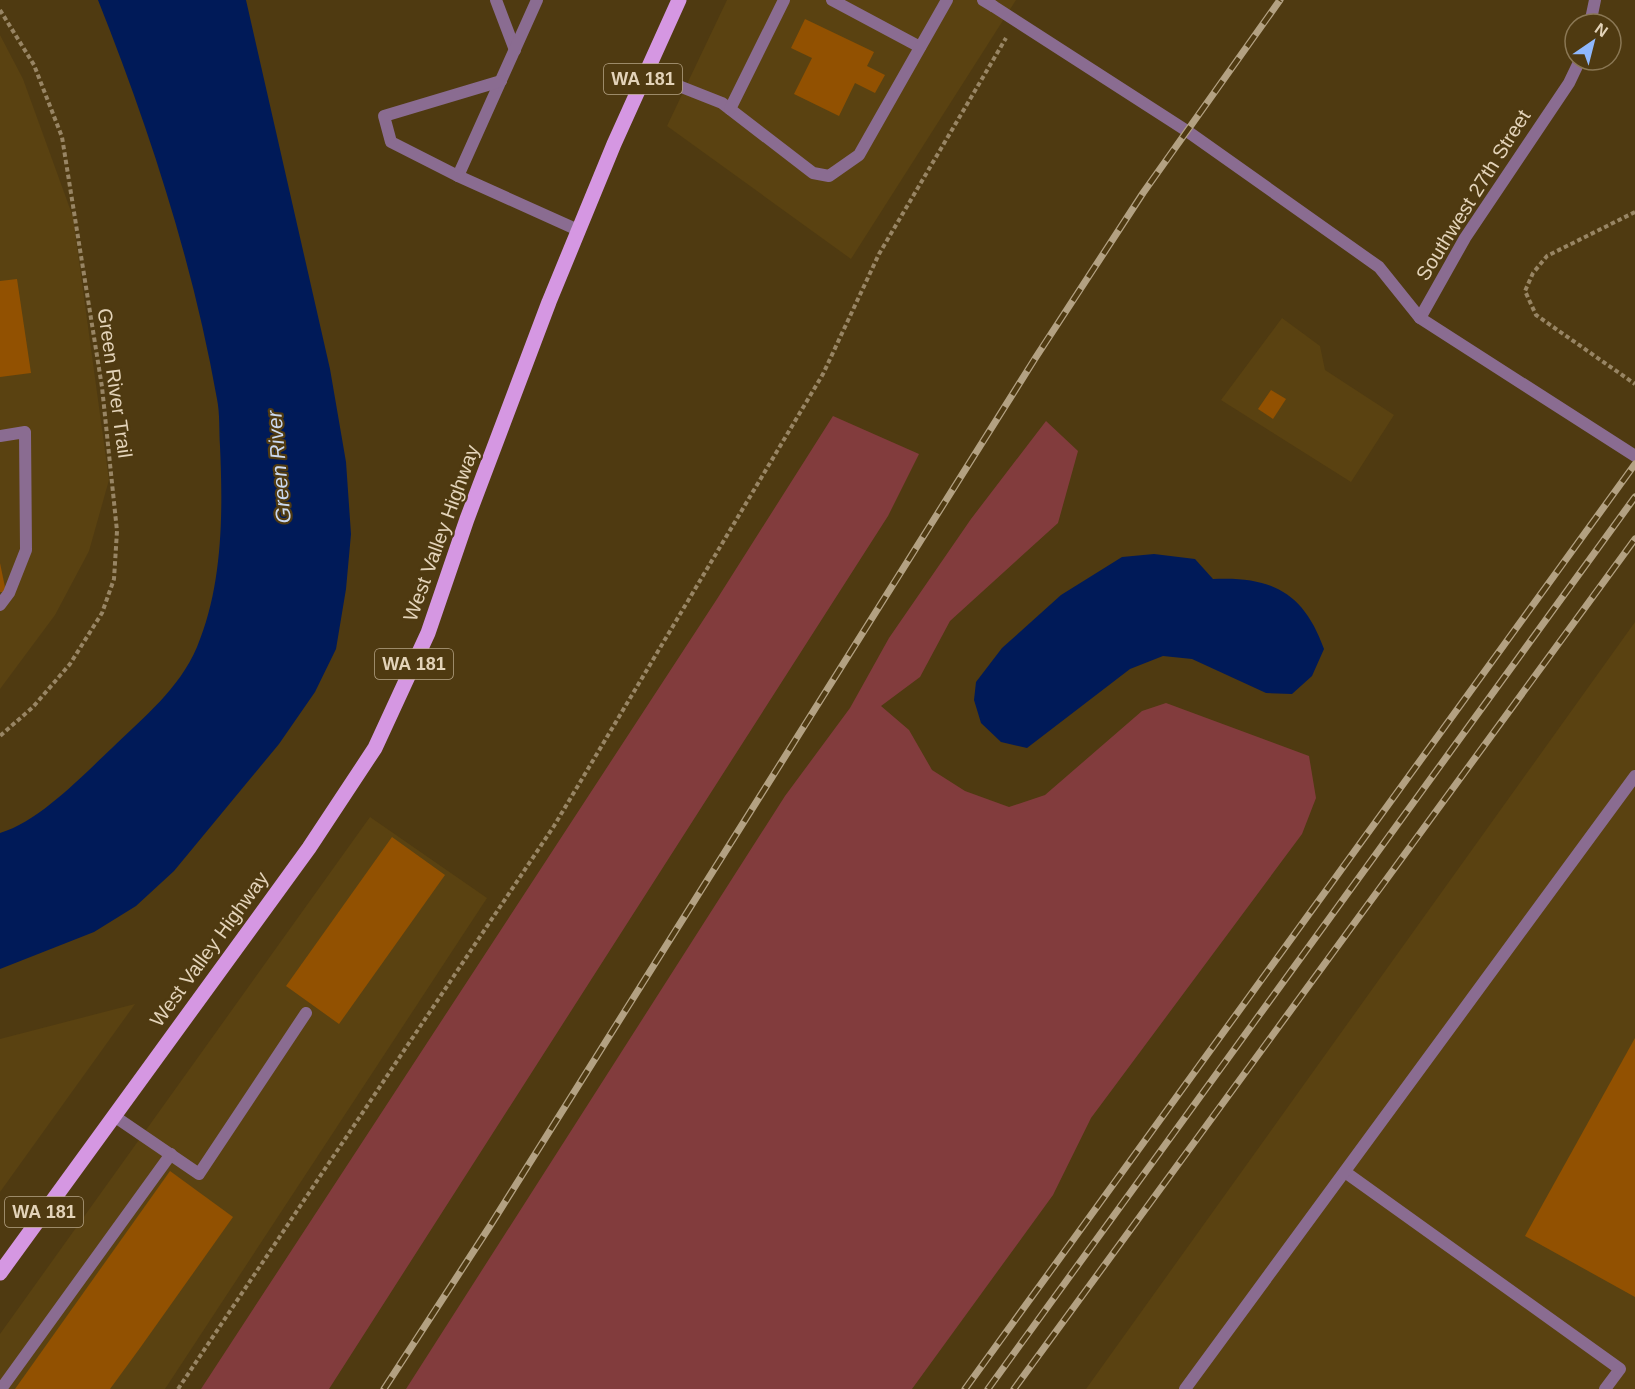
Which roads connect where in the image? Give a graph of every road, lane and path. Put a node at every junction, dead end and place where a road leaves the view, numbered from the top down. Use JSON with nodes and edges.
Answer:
{"nodes":[{"id":1,"x":496,"y":0,"type":"edge"},
{"id":2,"x":537,"y":0,"type":"edge"},
{"id":3,"x":679,"y":0,"type":"edge"},
{"id":4,"x":784,"y":0,"type":"edge"},
{"id":5,"x":832,"y":0,"type":"edge"},
{"id":6,"x":947,"y":0,"type":"edge"},
{"id":7,"x":988,"y":3,"type":"edge"},
{"id":8,"x":0,"y":10,"type":"edge"},
{"id":9,"x":1016,"y":21,"type":"junction"},
{"id":10,"x":920,"y":47,"type":"junction"},
{"id":11,"x":515,"y":50,"type":"junction"},
{"id":12,"x":1574,"y":72,"type":"edge"},
{"id":13,"x":646,"y":73,"type":"junction"},
{"id":14,"x":501,"y":81,"type":"junction"},
{"id":15,"x":730,"y":109,"type":"junction"},
{"id":16,"x":458,"y":176,"type":"junction"},
{"id":17,"x":1635,"y":212,"type":"edge"},
{"id":18,"x":578,"y":230,"type":"junction"},
{"id":19,"x":1420,"y":318,"type":"junction"},
{"id":20,"x":1635,"y":384,"type":"edge"},
{"id":21,"x":0,"y":436,"type":"edge"},
{"id":22,"x":1635,"y":456,"type":"edge"},
{"id":23,"x":0,"y":605,"type":"edge"},
{"id":24,"x":0,"y":736,"type":"edge"},
{"id":25,"x":1635,"y":776,"type":"edge"},
{"id":26,"x":306,"y":1013,"type":"dead end"},
{"id":27,"x":114,"y":1116,"type":"junction"},
{"id":28,"x":171,"y":1154,"type":"junction"},
{"id":29,"x":1345,"y":1172,"type":"junction"},
{"id":30,"x":0,"y":1273,"type":"edge"},
{"id":31,"x":1,"y":1389,"type":"edge"},
{"id":32,"x":178,"y":1389,"type":"edge"},
{"id":33,"x":1185,"y":1389,"type":"edge"},
{"id":34,"x":1605,"y":1389,"type":"edge"}],
"edges":[{"from":1,"to":11,"type":"street"},
{"from":2,"to":11,"type":"street"},
{"from":3,"to":13,"type":"main road","name":"West Valley Highway","number":"WA 181"},
{"from":4,"to":15,"type":"street"},
{"from":5,"to":10,"type":"street"},
{"from":6,"to":10,"type":"street"},
{"from":7,"to":9,"type":"street"},
{"from":8,"to":24,"type":"path","name":"Green River Trail"},
{"from":9,"to":19,"type":"street"},
{"from":9,"to":32,"type":"path"},
{"from":10,"to":15,"type":"street"},
{"from":11,"to":14,"type":"street"},
{"from":12,"to":19,"type":"street","name":"Southwest 27th Street"},
{"from":13,"to":15,"type":"street"},
{"from":13,"to":18,"type":"main road","name":"West Valley Highway","number":"WA 181"},
{"from":14,"to":16,"type":"street"},
{"from":14,"to":16,"type":"street"},
{"from":16,"to":18,"type":"street"},
{"from":17,"to":20,"type":"path"},
{"from":18,"to":27,"type":"main road","name":"West Valley Highway","number":"WA 181"},
{"from":19,"to":22,"type":"street"},
{"from":21,"to":23,"type":"street"},
{"from":25,"to":29,"type":"street"},
{"from":26,"to":28,"type":"street"},
{"from":27,"to":28,"type":"street"},
{"from":27,"to":30,"type":"main road","name":"West Valley Highway","number":"WA 181"},
{"from":28,"to":31,"type":"street"},
{"from":29,"to":33,"type":"street"},
{"from":29,"to":34,"type":"street"}]}
